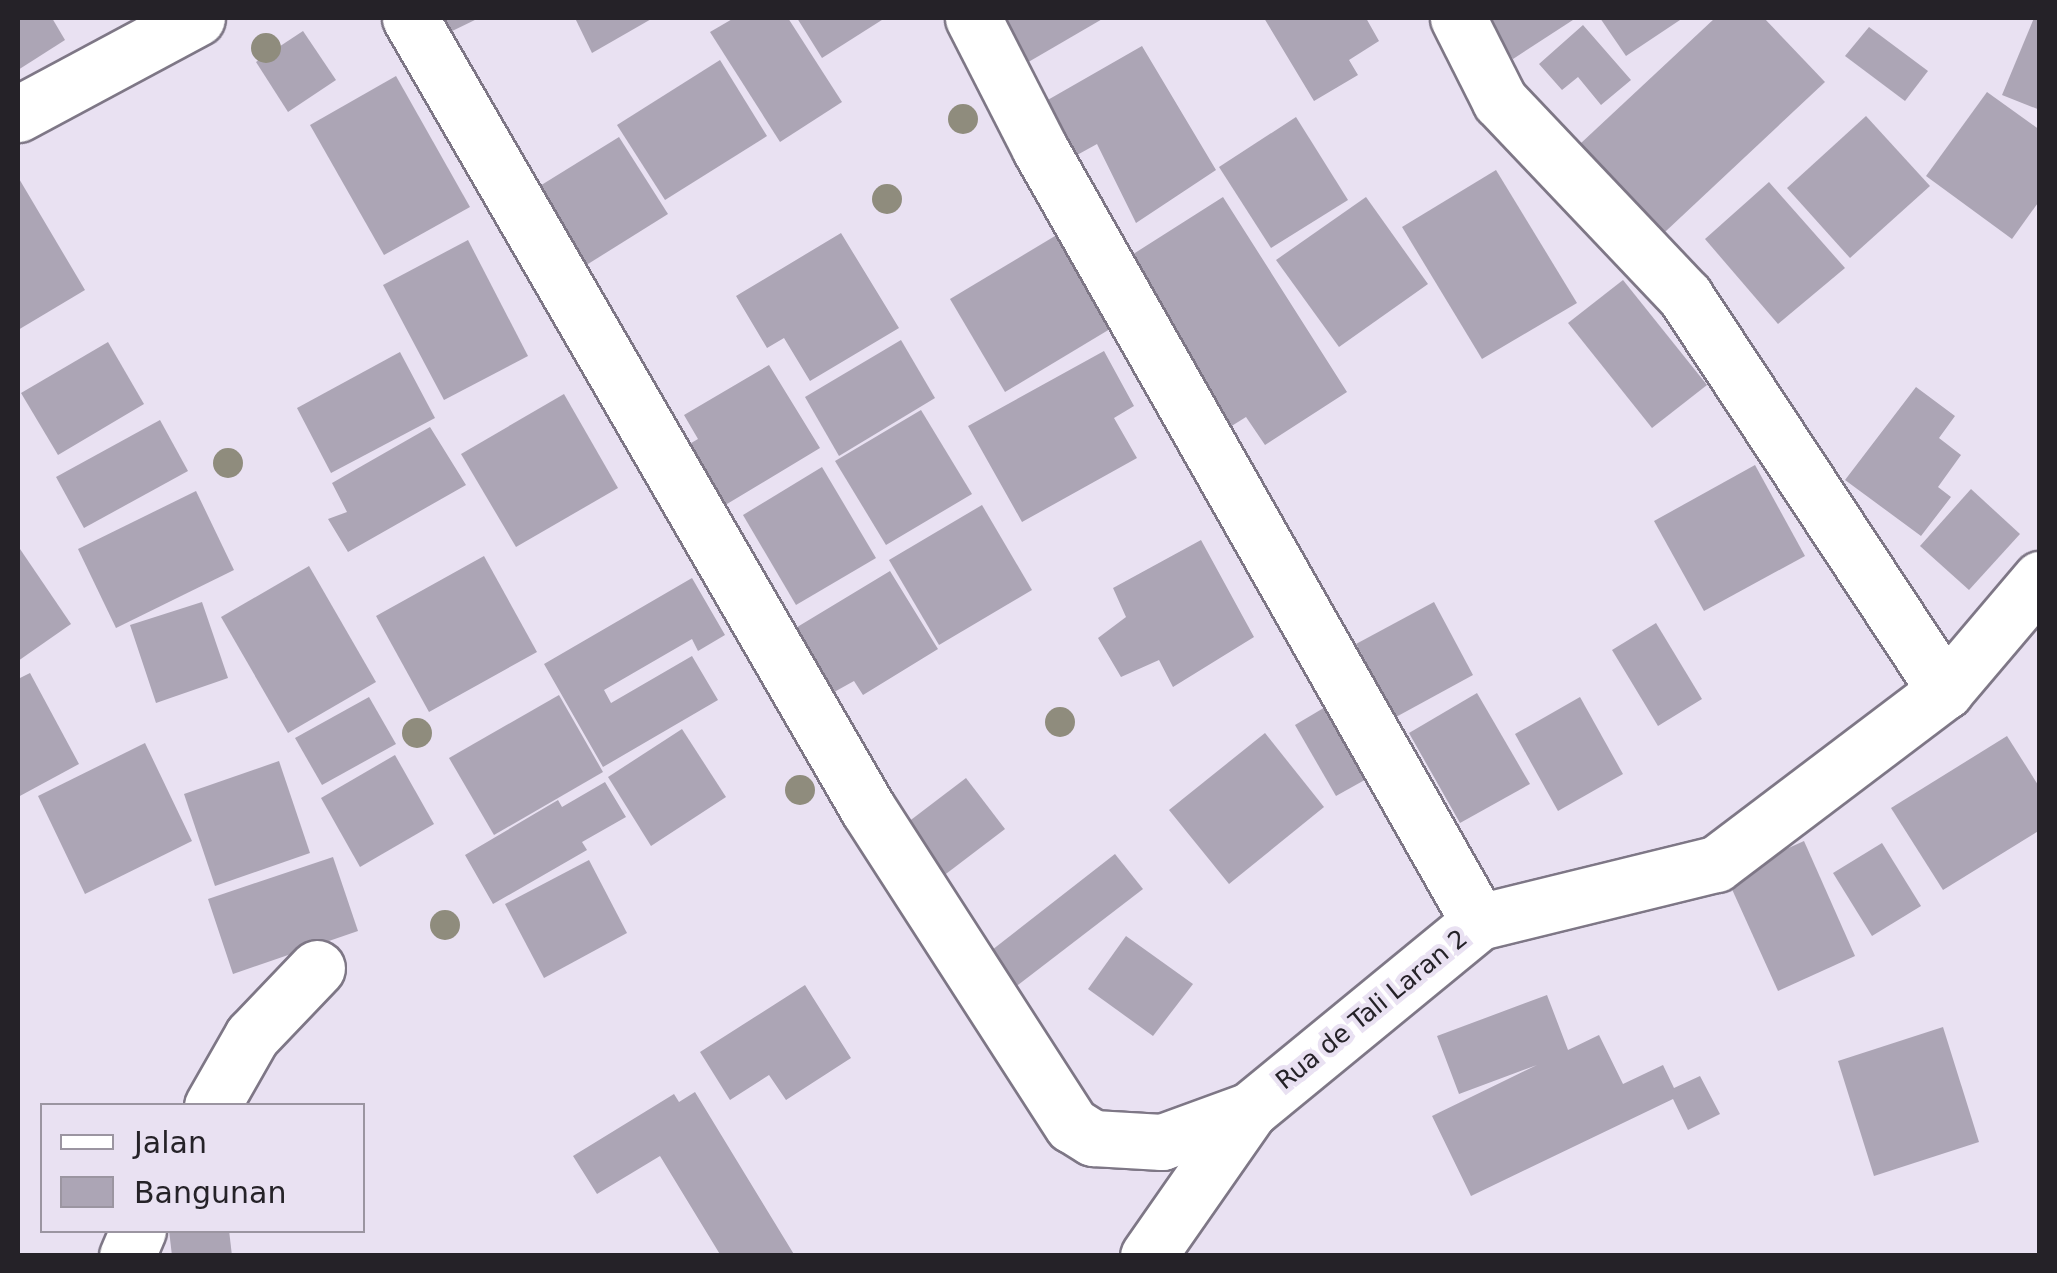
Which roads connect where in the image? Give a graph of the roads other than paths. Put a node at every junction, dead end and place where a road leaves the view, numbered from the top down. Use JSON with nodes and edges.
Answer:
{"nodes":[{"id":1,"x":197,"y":18,"type":"edge"},
{"id":2,"x":410,"y":18,"type":"edge"},
{"id":3,"x":974,"y":18,"type":"edge"},
{"id":4,"x":1458,"y":18,"type":"edge"},
{"id":5,"x":18,"y":114,"type":"edge"},
{"id":6,"x":2040,"y":579,"type":"edge"},
{"id":7,"x":1945,"y":690,"type":"junction"},
{"id":8,"x":1479,"y":922,"type":"junction"},
{"id":9,"x":317,"y":968,"type":"dead end"},
{"id":10,"x":214,"y":1103,"type":"edge"},
{"id":11,"x":1250,"y":1110,"type":"junction"},
{"id":12,"x":137,"y":1233,"type":"edge"},
{"id":13,"x":126,"y":1256,"type":"edge"},
{"id":14,"x":1148,"y":1256,"type":"edge"}],
"edges":[{"from":1,"to":5,"type":"street"},
{"from":2,"to":11,"type":"street"},
{"from":3,"to":8,"type":"street"},
{"from":4,"to":7,"type":"street"},
{"from":6,"to":7,"type":"street","name":"Rua de Tali Laran 2"},
{"from":7,"to":8,"type":"street","name":"Rua de Tali Laran 2"},
{"from":8,"to":11,"type":"street","name":"Rua de Tali Laran 2"},
{"from":9,"to":10,"type":"street"},
{"from":11,"to":14,"type":"street","name":"Rua de Tali Laran 2"},
{"from":12,"to":13,"type":"street"}]}
